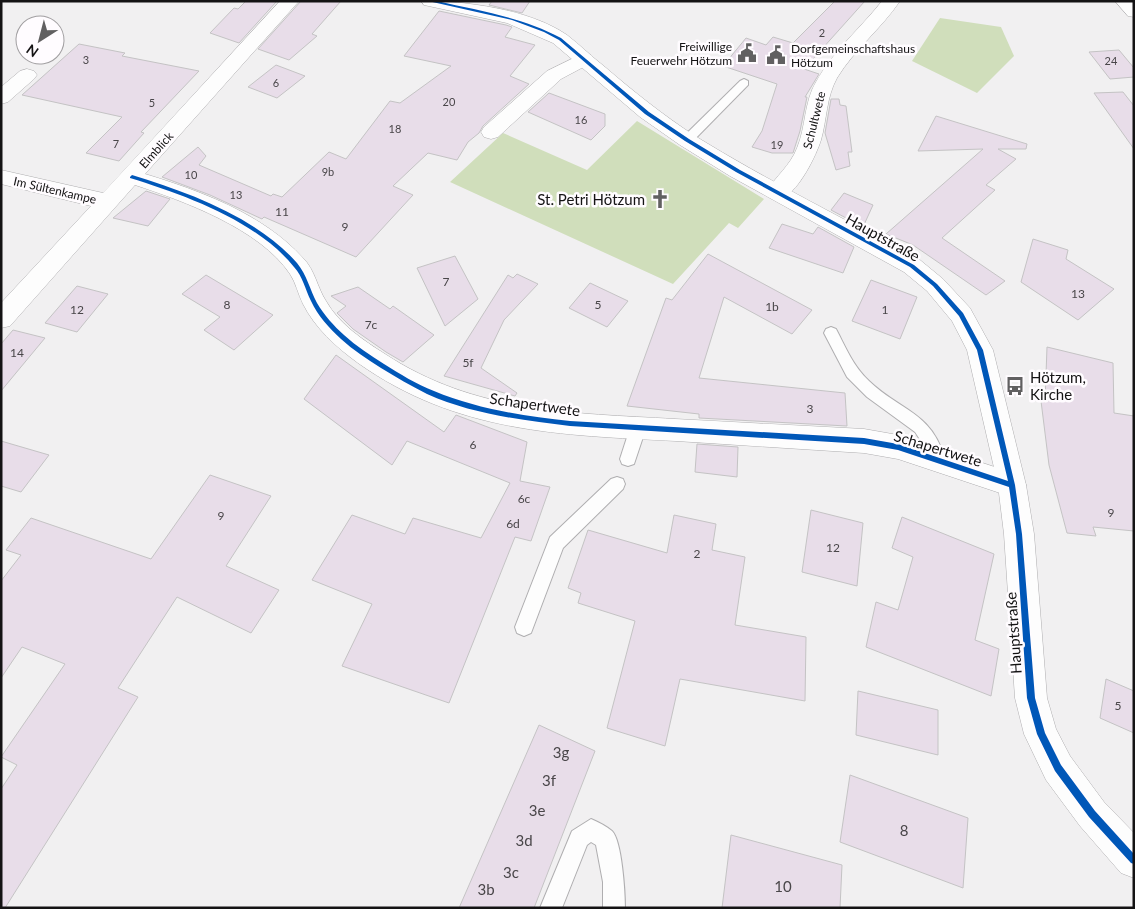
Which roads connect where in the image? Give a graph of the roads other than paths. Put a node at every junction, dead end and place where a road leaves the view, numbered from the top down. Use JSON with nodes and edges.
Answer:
{"nodes":[{"id":1,"x":290,"y":1,"type":"edge"},
{"id":2,"x":430,"y":1,"type":"edge"},
{"id":3,"x":891,"y":1,"type":"edge"},
{"id":4,"x":1124,"y":1,"type":"edge"},
{"id":5,"x":1134,"y":12,"type":"edge"},
{"id":6,"x":584,"y":59,"type":"junction"},
{"id":7,"x":27,"y":75,"type":"dead end"},
{"id":8,"x":744,"y":83,"type":"dead end"},
{"id":9,"x":1,"y":98,"type":"edge"},
{"id":10,"x":491,"y":132,"type":"dead end"},
{"id":11,"x":687,"y":140,"type":"junction"},
{"id":12,"x":1,"y":177,"type":"edge"},
{"id":13,"x":132,"y":177,"type":"junction"},
{"id":14,"x":777,"y":192,"type":"junction"},
{"id":15,"x":108,"y":202,"type":"junction"},
{"id":16,"x":1,"y":319,"type":"edge"},
{"id":17,"x":831,"y":333,"type":"dead end"},
{"id":18,"x":638,"y":428,"type":"junction"},
{"id":19,"x":628,"y":459,"type":"dead end"},
{"id":20,"x":937,"y":459,"type":"junction"},
{"id":21,"x":617,"y":484,"type":"dead end"},
{"id":22,"x":1012,"y":485,"type":"junction"},
{"id":23,"x":524,"y":627,"type":"dead end"},
{"id":24,"x":1134,"y":860,"type":"edge"},
{"id":25,"x":551,"y":908,"type":"edge"},
{"id":26,"x":614,"y":908,"type":"edge"}],
"edges":[{"from":1,"to":13,"type":"street","name":"Elmblick"},
{"from":2,"to":6,"type":"street","name":"Hauptstraße"},
{"from":3,"to":14,"type":"street","name":"Schultwete"},
{"from":4,"to":5,"type":"street"},
{"from":6,"to":10,"type":"street"},
{"from":6,"to":11,"type":"street","name":"Hauptstraße"},
{"from":7,"to":9,"type":"street"},
{"from":8,"to":11,"type":"lane"},
{"from":11,"to":14,"type":"street","name":"Hauptstraße"},
{"from":12,"to":15,"type":"street","name":"Im Sültenkampe"},
{"from":13,"to":15,"type":"street","name":"Elmblick"},
{"from":13,"to":18,"type":"street","name":"Schapertwete"},
{"from":14,"to":22,"type":"street","name":"Hauptstraße"},
{"from":15,"to":16,"type":"street","name":"Elmblick"},
{"from":17,"to":20,"type":"lane"},
{"from":18,"to":19,"type":"lane"},
{"from":18,"to":20,"type":"street","name":"Schapertwete"},
{"from":20,"to":22,"type":"street","name":"Schapertwete"},
{"from":21,"to":23,"type":"lane"},
{"from":22,"to":24,"type":"street","name":"Hauptstraße"},
{"from":25,"to":26,"type":"lane"}]}
